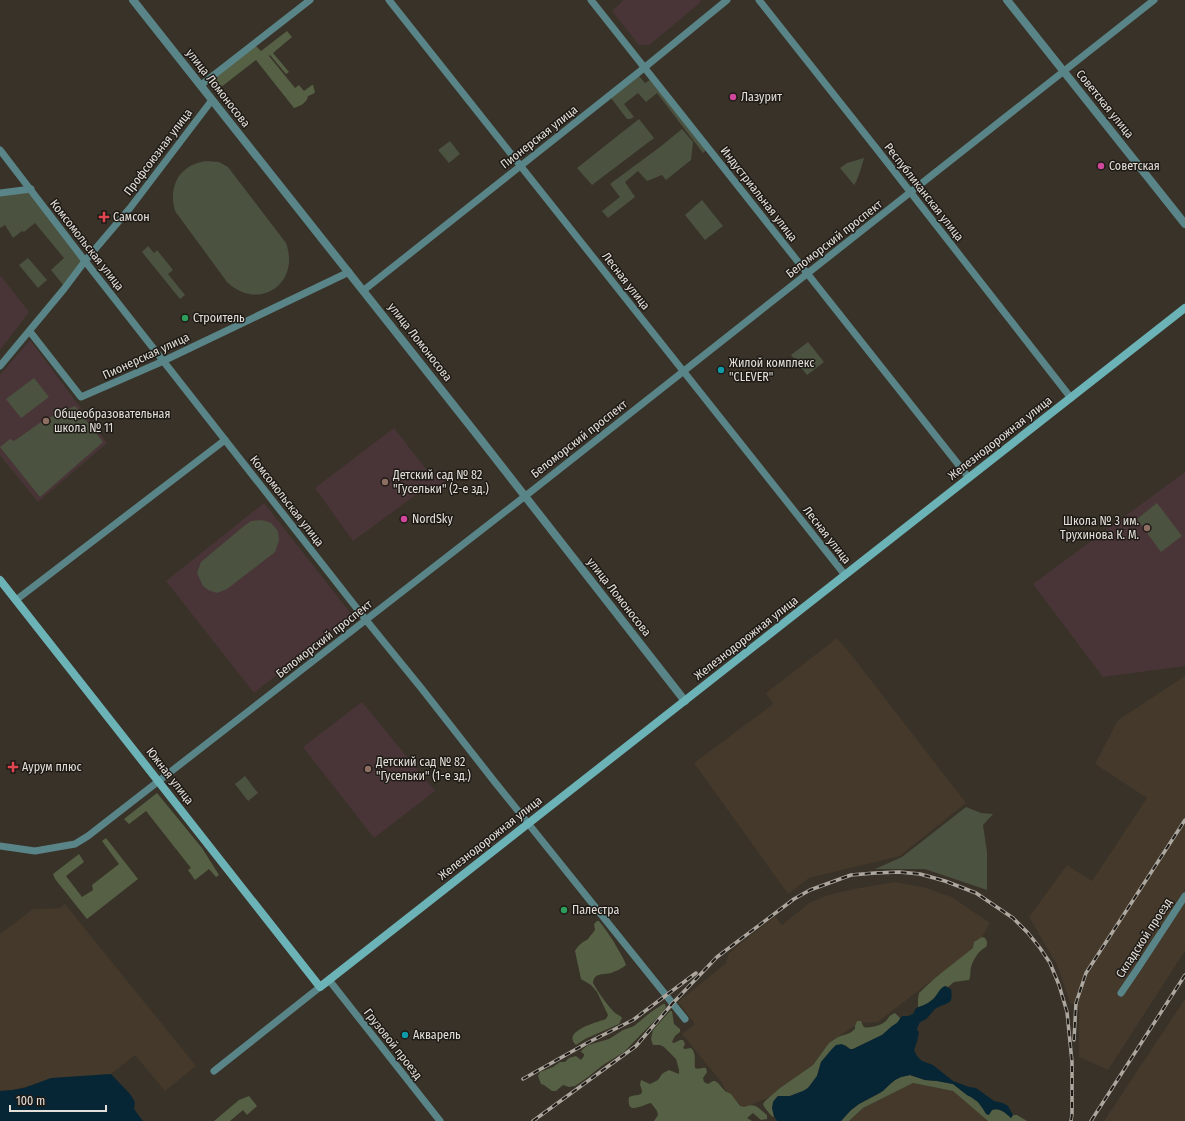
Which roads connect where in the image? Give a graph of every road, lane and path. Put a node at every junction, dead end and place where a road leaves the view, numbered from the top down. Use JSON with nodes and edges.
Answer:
{"nodes":[{"id":1,"x":133,"y":0,"type":"edge"},
{"id":2,"x":310,"y":0,"type":"edge"},
{"id":3,"x":389,"y":0,"type":"edge"},
{"id":4,"x":591,"y":0,"type":"edge"},
{"id":5,"x":727,"y":0,"type":"edge"},
{"id":6,"x":759,"y":0,"type":"edge"},
{"id":7,"x":1007,"y":0,"type":"edge"},
{"id":8,"x":1154,"y":0,"type":"edge"},
{"id":9,"x":645,"y":68,"type":"junction"},
{"id":10,"x":1063,"y":71,"type":"junction"},
{"id":11,"x":201,"y":85,"type":"junction"},
{"id":12,"x":212,"y":100,"type":"junction"},
{"id":13,"x":0,"y":150,"type":"edge"},
{"id":14,"x":521,"y":166,"type":"junction"},
{"id":15,"x":31,"y":189,"type":"junction"},
{"id":16,"x":911,"y":192,"type":"junction"},
{"id":17,"x":0,"y":194,"type":"edge"},
{"id":18,"x":1185,"y":224,"type":"edge"},
{"id":19,"x":85,"y":261,"type":"junction"},
{"id":20,"x":349,"y":272,"type":"junction"},
{"id":21,"x":808,"y":273,"type":"junction"},
{"id":22,"x":364,"y":290,"type":"junction"},
{"id":23,"x":1185,"y":308,"type":"edge"},
{"id":24,"x":31,"y":333,"type":"dead end"},
{"id":25,"x":163,"y":360,"type":"junction"},
{"id":26,"x":0,"y":366,"type":"edge"},
{"id":27,"x":683,"y":371,"type":"junction"},
{"id":28,"x":1070,"y":398,"type":"junction"},
{"id":29,"x":225,"y":440,"type":"junction"},
{"id":30,"x":970,"y":478,"type":"junction"},
{"id":31,"x":525,"y":496,"type":"junction"},
{"id":32,"x":845,"y":575,"type":"junction"},
{"id":33,"x":0,"y":580,"type":"edge"},
{"id":34,"x":16,"y":600,"type":"junction"},
{"id":35,"x":366,"y":620,"type":"junction"},
{"id":36,"x":685,"y":701,"type":"junction"},
{"id":37,"x":159,"y":782,"type":"junction"},
{"id":38,"x":528,"y":823,"type":"junction"},
{"id":39,"x":0,"y":846,"type":"edge"},
{"id":40,"x":1185,"y":896,"type":"edge"},
{"id":41,"x":329,"y":980,"type":"junction"},
{"id":42,"x":320,"y":987,"type":"junction"},
{"id":43,"x":1121,"y":993,"type":"dead end"},
{"id":44,"x":685,"y":1019,"type":"dead end"},
{"id":45,"x":214,"y":1070,"type":"dead end"},
{"id":46,"x":440,"y":1121,"type":"edge"}],
"edges":[{"from":1,"to":11,"type":"street","name":"улица Ломоносова"},
{"from":2,"to":11,"type":"street"},
{"from":3,"to":14,"type":"street","name":"Лесная улица"},
{"from":4,"to":9,"type":"street","name":"Индустриальная улица"},
{"from":5,"to":9,"type":"street","name":"Пионерская улица"},
{"from":6,"to":16,"type":"street","name":"Республиканская улица"},
{"from":7,"to":10,"type":"street","name":"Советская улица"},
{"from":8,"to":10,"type":"street","name":"Беломорский проспект"},
{"from":9,"to":14,"type":"street","name":"Пионерская улица"},
{"from":9,"to":21,"type":"street","name":"Индустриальная улица"},
{"from":10,"to":16,"type":"street","name":"Беломорский проспект"},
{"from":10,"to":18,"type":"street","name":"Советская улица"},
{"from":11,"to":12,"type":"street","name":"улица Ломоносова"},
{"from":12,"to":19,"type":"street","name":"Профсоюзная улица"},
{"from":12,"to":20,"type":"street","name":"улица Ломоносова"},
{"from":13,"to":15,"type":"street","name":"Комсомольская улица"},
{"from":14,"to":22,"type":"street","name":"Пионерская улица"},
{"from":14,"to":27,"type":"street","name":"Лесная улица"},
{"from":15,"to":17,"type":"street"},
{"from":15,"to":19,"type":"street","name":"Комсомольская улица"},
{"from":16,"to":21,"type":"street","name":"Беломорский проспект"},
{"from":16,"to":28,"type":"street","name":"Республиканская улица"},
{"from":19,"to":25,"type":"street","name":"Комсомольская улица"},
{"from":19,"to":26,"type":"street","name":"Профсоюзная улица"},
{"from":20,"to":22,"type":"street","name":"улица Ломоносова"},
{"from":20,"to":25,"type":"street","name":"Пионерская улица"},
{"from":21,"to":27,"type":"street","name":"Беломорский проспект"},
{"from":21,"to":30,"type":"street","name":"Индустриальная улица"},
{"from":22,"to":31,"type":"street","name":"улица Ломоносова"},
{"from":23,"to":28,"type":"main road","name":"Железнодорожная улица"},
{"from":24,"to":25,"type":"street","name":"Пионерская улица"},
{"from":25,"to":29,"type":"street","name":"Комсомольская улица"},
{"from":27,"to":31,"type":"street","name":"Беломорский проспект"},
{"from":27,"to":32,"type":"street","name":"Лесная улица"},
{"from":28,"to":30,"type":"main road","name":"Железнодорожная улица"},
{"from":29,"to":34,"type":"street"},
{"from":29,"to":35,"type":"street","name":"Комсомольская улица"},
{"from":30,"to":32,"type":"main road","name":"Железнодорожная улица"},
{"from":31,"to":35,"type":"street","name":"Беломорский проспект"},
{"from":31,"to":36,"type":"street","name":"улица Ломоносова"},
{"from":32,"to":36,"type":"main road","name":"Железнодорожная улица"},
{"from":33,"to":34,"type":"main road","name":"Южная улица"},
{"from":34,"to":37,"type":"main road","name":"Южная улица"},
{"from":35,"to":37,"type":"street","name":"Беломорский проспект"},
{"from":35,"to":38,"type":"street","name":"Комсомольская улица"},
{"from":36,"to":38,"type":"main road","name":"Железнодорожная улица"},
{"from":37,"to":39,"type":"street","name":"Беломорский проспект"},
{"from":37,"to":42,"type":"main road","name":"Южная улица"},
{"from":38,"to":41,"type":"main road","name":"Железнодорожная улица"},
{"from":38,"to":44,"type":"street","name":"Комсомольская улица"},
{"from":40,"to":43,"type":"street","name":"Складской проезд"},
{"from":41,"to":42,"type":"main road","name":"Железнодорожная улица"},
{"from":41,"to":46,"type":"street","name":"Грузовой проезд"},
{"from":42,"to":45,"type":"street"}]}
